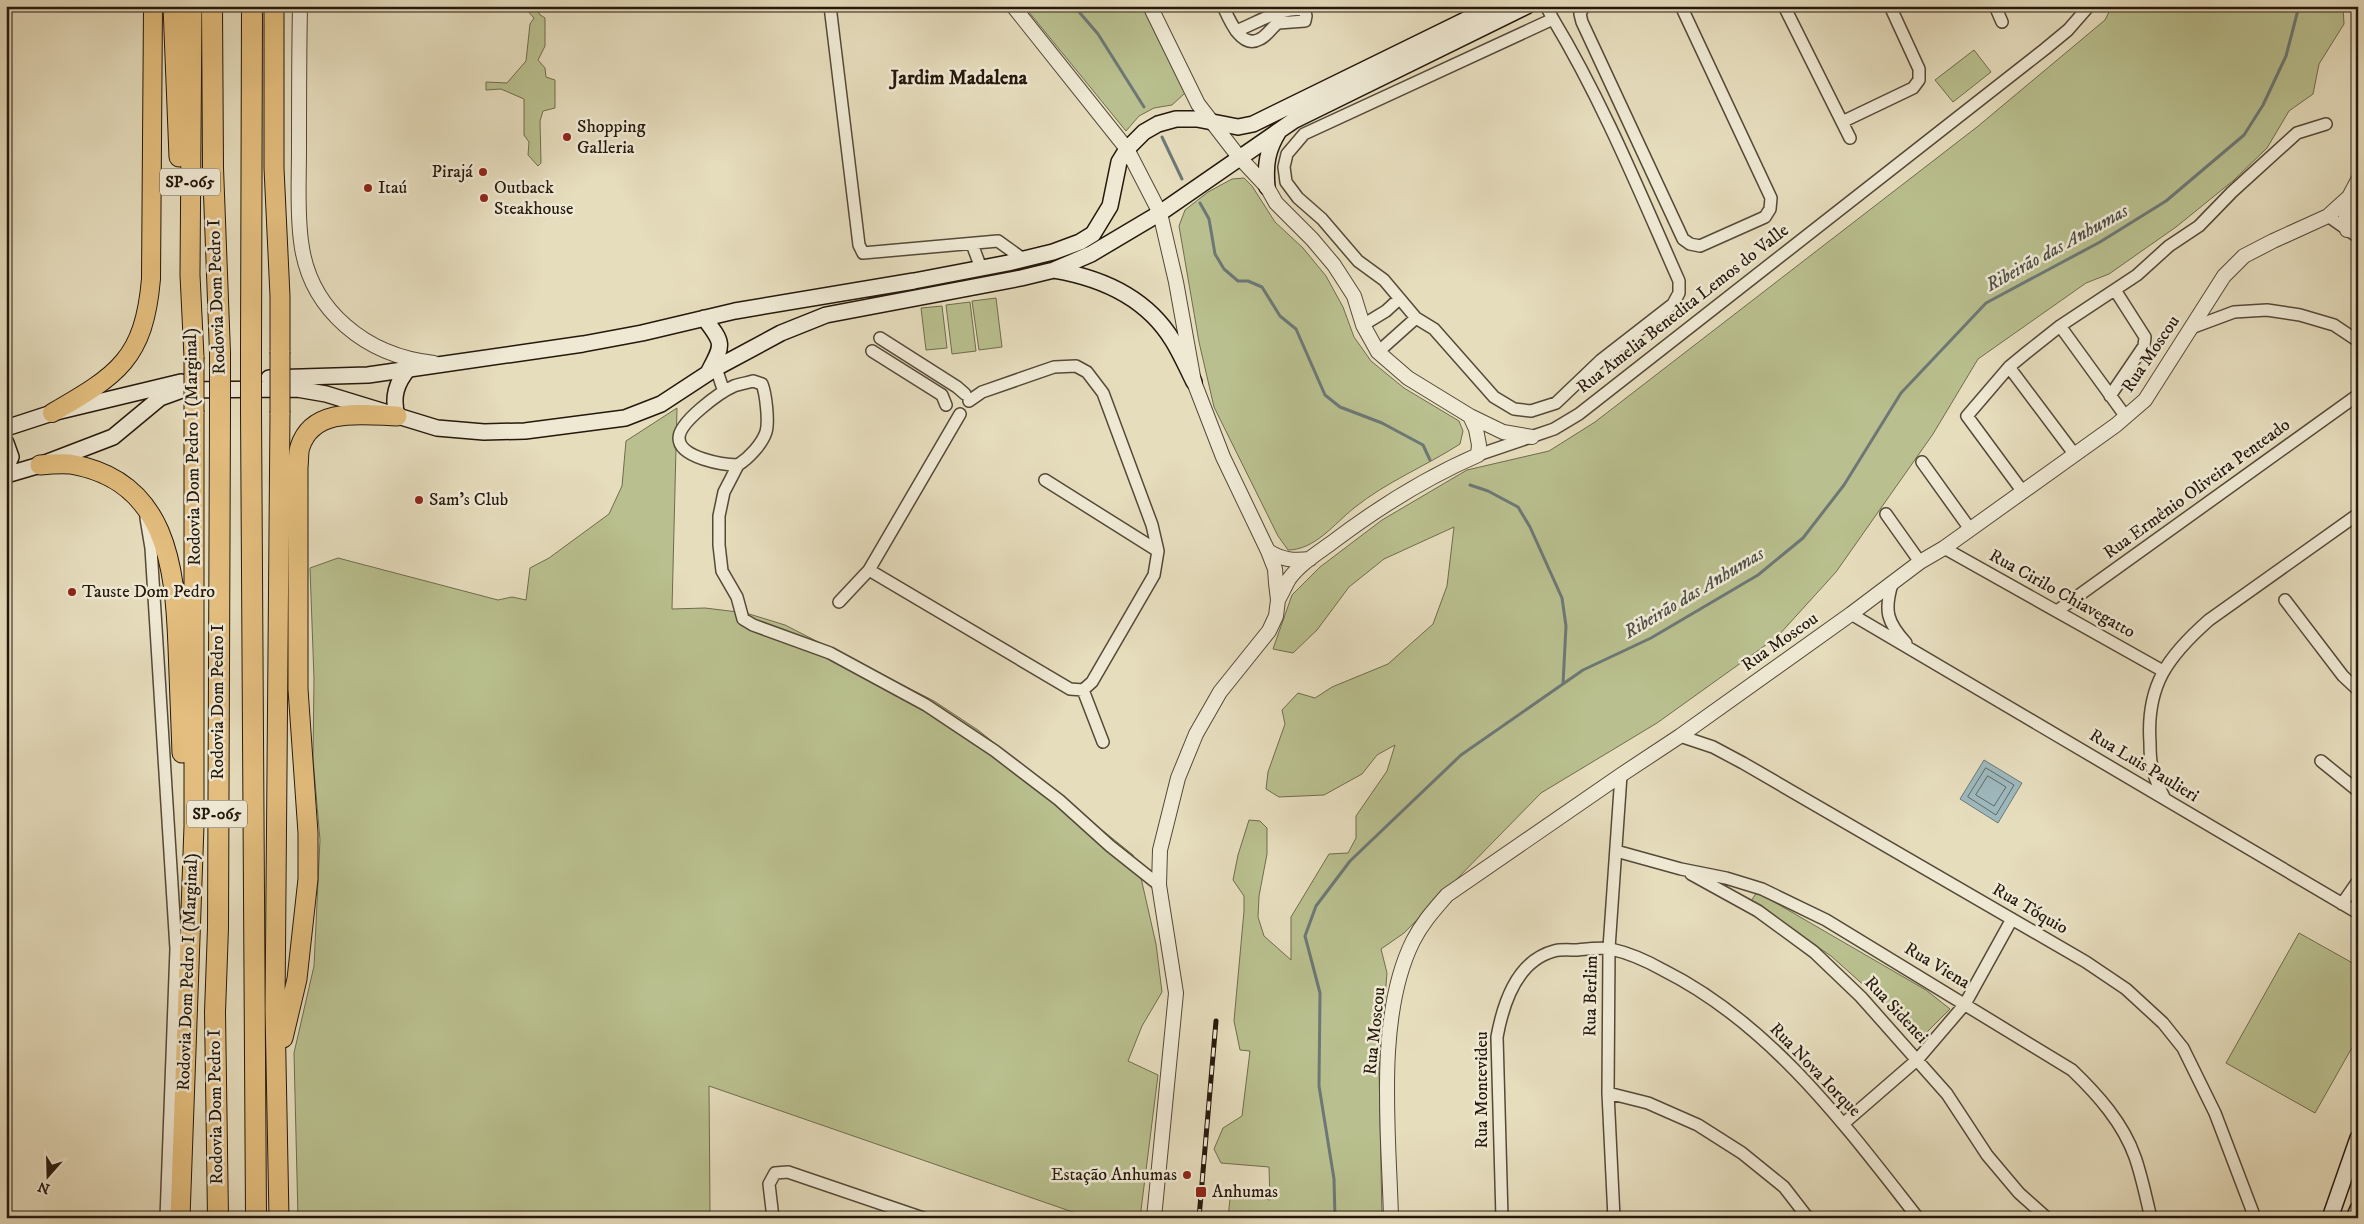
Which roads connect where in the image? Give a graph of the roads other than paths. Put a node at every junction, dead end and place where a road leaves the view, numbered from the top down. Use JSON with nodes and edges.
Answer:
{"nodes":[{"id":1,"x":154,"y":6,"type":"edge"},
{"id":2,"x":173,"y":6,"type":"edge"},
{"id":3,"x":192,"y":6,"type":"edge"},
{"id":4,"x":212,"y":6,"type":"edge"},
{"id":5,"x":252,"y":6,"type":"edge"},
{"id":6,"x":274,"y":6,"type":"edge"},
{"id":7,"x":300,"y":6,"type":"edge"},
{"id":8,"x":830,"y":6,"type":"edge"},
{"id":9,"x":1014,"y":6,"type":"edge"},
{"id":10,"x":1150,"y":6,"type":"edge"},
{"id":11,"x":1223,"y":6,"type":"edge"},
{"id":12,"x":1494,"y":6,"type":"edge"},
{"id":13,"x":1528,"y":6,"type":"edge"},
{"id":14,"x":1546,"y":6,"type":"edge"},
{"id":15,"x":1584,"y":6,"type":"edge"},
{"id":16,"x":1680,"y":6,"type":"edge"},
{"id":17,"x":1784,"y":6,"type":"edge"},
{"id":18,"x":1890,"y":6,"type":"edge"},
{"id":19,"x":1995,"y":6,"type":"edge"},
{"id":20,"x":2088,"y":6,"type":"edge"},
{"id":21,"x":1553,"y":18,"type":"junction"},
{"id":22,"x":2002,"y":22,"type":"dead end"},
{"id":23,"x":1236,"y":32,"type":"junction"},
{"id":24,"x":1210,"y":122,"type":"junction"},
{"id":25,"x":1842,"y":122,"type":"junction"},
{"id":26,"x":2326,"y":124,"type":"dead end"},
{"id":27,"x":1280,"y":130,"type":"junction"},
{"id":28,"x":1850,"y":138,"type":"dead end"},
{"id":29,"x":1127,"y":149,"type":"junction"},
{"id":30,"x":1239,"y":157,"type":"junction"},
{"id":31,"x":2358,"y":180,"type":"edge"},
{"id":32,"x":1267,"y":187,"type":"junction"},
{"id":33,"x":2349,"y":197,"type":"junction"},
{"id":34,"x":1160,"y":212,"type":"junction"},
{"id":35,"x":2328,"y":216,"type":"junction"},
{"id":36,"x":2353,"y":233,"type":"edge"},
{"id":37,"x":972,"y":244,"type":"junction"},
{"id":38,"x":1023,"y":260,"type":"junction"},
{"id":39,"x":981,"y":268,"type":"junction"},
{"id":40,"x":1054,"y":270,"type":"junction"},
{"id":41,"x":190,"y":275,"type":"junction"},
{"id":42,"x":2115,"y":290,"type":"junction"},
{"id":43,"x":1398,"y":300,"type":"junction"},
{"id":44,"x":704,"y":318,"type":"junction"},
{"id":45,"x":1416,"y":318,"type":"junction"},
{"id":46,"x":1364,"y":325,"type":"junction"},
{"id":47,"x":2060,"y":326,"type":"junction"},
{"id":48,"x":2191,"y":328,"type":"junction"},
{"id":49,"x":880,"y":338,"type":"dead end"},
{"id":50,"x":2358,"y":342,"type":"edge"},
{"id":51,"x":872,"y":351,"type":"dead end"},
{"id":52,"x":1378,"y":352,"type":"junction"},
{"id":53,"x":443,"y":364,"type":"junction"},
{"id":54,"x":2010,"y":367,"type":"junction"},
{"id":55,"x":409,"y":368,"type":"junction"},
{"id":56,"x":712,"y":372,"type":"junction"},
{"id":57,"x":1194,"y":382,"type":"junction"},
{"id":58,"x":726,"y":390,"type":"junction"},
{"id":59,"x":2358,"y":395,"type":"edge"},
{"id":60,"x":2110,"y":396,"type":"junction"},
{"id":61,"x":967,"y":398,"type":"junction"},
{"id":62,"x":946,"y":405,"type":"junction"},
{"id":63,"x":52,"y":413,"type":"junction"},
{"id":64,"x":960,"y":414,"type":"junction"},
{"id":65,"x":397,"y":416,"type":"junction"},
{"id":66,"x":1470,"y":416,"type":"junction"},
{"id":67,"x":2126,"y":417,"type":"junction"},
{"id":68,"x":6,"y":428,"type":"edge"},
{"id":69,"x":1532,"y":437,"type":"junction"},
{"id":70,"x":6,"y":443,"type":"edge"},
{"id":71,"x":1478,"y":455,"type":"junction"},
{"id":72,"x":2075,"y":455,"type":"junction"},
{"id":73,"x":1922,"y":462,"type":"dead end"},
{"id":74,"x":40,"y":465,"type":"junction"},
{"id":75,"x":738,"y":465,"type":"junction"},
{"id":76,"x":6,"y":468,"type":"edge"},
{"id":77,"x":6,"y":475,"type":"edge"},
{"id":78,"x":1045,"y":480,"type":"dead end"},
{"id":79,"x":2023,"y":492,"type":"junction"},
{"id":80,"x":144,"y":504,"type":"junction"},
{"id":81,"x":1886,"y":514,"type":"dead end"},
{"id":82,"x":2358,"y":514,"type":"edge"},
{"id":83,"x":1970,"y":530,"type":"junction"},
{"id":84,"x":1944,"y":548,"type":"junction"},
{"id":85,"x":1158,"y":550,"type":"junction"},
{"id":86,"x":1268,"y":551,"type":"junction"},
{"id":87,"x":1310,"y":559,"type":"junction"},
{"id":88,"x":1920,"y":562,"type":"junction"},
{"id":89,"x":869,"y":570,"type":"junction"},
{"id":90,"x":1892,"y":584,"type":"junction"},
{"id":91,"x":1278,"y":600,"type":"junction"},
{"id":92,"x":2285,"y":600,"type":"dead end"},
{"id":93,"x":839,"y":602,"type":"dead end"},
{"id":94,"x":2057,"y":611,"type":"junction"},
{"id":95,"x":1851,"y":614,"type":"junction"},
{"id":96,"x":1912,"y":650,"type":"junction"},
{"id":97,"x":2163,"y":671,"type":"junction"},
{"id":98,"x":1083,"y":690,"type":"junction"},
{"id":99,"x":2358,"y":690,"type":"edge"},
{"id":100,"x":1680,"y":736,"type":"junction"},
{"id":101,"x":1103,"y":742,"type":"dead end"},
{"id":102,"x":2321,"y":761,"type":"dead end"},
{"id":103,"x":1621,"y":774,"type":"junction"},
{"id":104,"x":2358,"y":791,"type":"edge"},
{"id":105,"x":2164,"y":799,"type":"junction"},
{"id":106,"x":1616,"y":851,"type":"junction"},
{"id":107,"x":1681,"y":870,"type":"junction"},
{"id":108,"x":1726,"y":878,"type":"junction"},
{"id":109,"x":2358,"y":881,"type":"edge"},
{"id":110,"x":1159,"y":885,"type":"junction"},
{"id":111,"x":1749,"y":885,"type":"junction"},
{"id":112,"x":1721,"y":891,"type":"junction"},
{"id":113,"x":1742,"y":903,"type":"junction"},
{"id":114,"x":2342,"y":904,"type":"junction"},
{"id":115,"x":192,"y":906,"type":"junction"},
{"id":116,"x":2358,"y":913,"type":"edge"},
{"id":117,"x":2012,"y":919,"type":"junction"},
{"id":118,"x":1609,"y":948,"type":"junction"},
{"id":119,"x":1966,"y":1004,"type":"junction"},
{"id":120,"x":215,"y":1054,"type":"junction"},
{"id":121,"x":1918,"y":1060,"type":"junction"},
{"id":122,"x":277,"y":1062,"type":"junction"},
{"id":123,"x":1608,"y":1093,"type":"junction"},
{"id":124,"x":1843,"y":1124,"type":"junction"},
{"id":125,"x":2358,"y":1138,"type":"edge"},
{"id":126,"x":2358,"y":1209,"type":"edge"},
{"id":127,"x":166,"y":1218,"type":"edge"},
{"id":128,"x":180,"y":1218,"type":"edge"},
{"id":129,"x":206,"y":1218,"type":"edge"},
{"id":130,"x":218,"y":1218,"type":"edge"},
{"id":131,"x":256,"y":1218,"type":"edge"},
{"id":132,"x":279,"y":1218,"type":"edge"},
{"id":133,"x":772,"y":1218,"type":"edge"},
{"id":134,"x":923,"y":1218,"type":"edge"},
{"id":135,"x":1154,"y":1218,"type":"edge"},
{"id":136,"x":1391,"y":1218,"type":"edge"},
{"id":137,"x":1502,"y":1218,"type":"edge"},
{"id":138,"x":1614,"y":1218,"type":"edge"},
{"id":139,"x":1808,"y":1218,"type":"edge"},
{"id":140,"x":1918,"y":1218,"type":"edge"},
{"id":141,"x":2047,"y":1218,"type":"edge"},
{"id":142,"x":2151,"y":1218,"type":"edge"},
{"id":143,"x":2255,"y":1218,"type":"edge"},
{"id":144,"x":2330,"y":1218,"type":"edge"},
{"id":145,"x":2354,"y":1218,"type":"edge"}],
"edges":[{"from":1,"to":63,"type":"main road"},
{"from":2,"to":41,"type":"highway"},
{"from":3,"to":41,"type":"highway","name":"Rodovia Dom Pedro I (Marginal)","number":"SP-065"},
{"from":4,"to":120,"type":"highway","name":"Rodovia Dom Pedro I","number":"SP-065","bridge":true},
{"from":5,"to":131,"type":"highway","name":"Rodovia Dom Pedro I","number":"SP-065","bridge":true},
{"from":6,"to":122,"type":"highway","bridge":true},
{"from":7,"to":53,"type":"street"},
{"from":8,"to":37,"type":"street"},
{"from":9,"to":29,"type":"street"},
{"from":10,"to":24,"type":"street"},
{"from":11,"to":23,"type":"street"},
{"from":12,"to":24,"type":"main road"},
{"from":13,"to":27,"type":"main road"},
{"from":14,"to":21,"type":"street"},
{"from":15,"to":16,"type":"street"},
{"from":17,"to":25,"type":"street"},
{"from":18,"to":25,"type":"street"},
{"from":19,"to":22,"type":"street"},
{"from":20,"to":69,"type":"street","name":"Rua Amelia Benedita Lemos do Valle"},
{"from":21,"to":43,"type":"street"},
{"from":21,"to":45,"type":"street"},
{"from":23,"to":23,"type":"street"},
{"from":24,"to":29,"type":"main road"},
{"from":24,"to":30,"type":"street"},
{"from":25,"to":28,"type":"street"},
{"from":26,"to":42,"type":"street"},
{"from":27,"to":30,"type":"main road"},
{"from":27,"to":32,"type":"main road"},
{"from":29,"to":34,"type":"street"},
{"from":29,"to":38,"type":"main road"},
{"from":30,"to":32,"type":"street"},
{"from":30,"to":34,"type":"main road"},
{"from":31,"to":33,"type":"street","name":"Rua Moscou"},
{"from":32,"to":46,"type":"street"},
{"from":33,"to":35,"type":"street","name":"Rua Moscou"},
{"from":33,"to":36,"type":"street"},
{"from":34,"to":40,"type":"main road"},
{"from":34,"to":57,"type":"street"},
{"from":35,"to":36,"type":"street"},
{"from":35,"to":48,"type":"street","name":"Rua Moscou"},
{"from":37,"to":38,"type":"street"},
{"from":37,"to":39,"type":"street"},
{"from":38,"to":39,"type":"main road"},
{"from":39,"to":44,"type":"main road"},
{"from":40,"to":56,"type":"main road"},
{"from":40,"to":57,"type":"main road"},
{"from":41,"to":115,"type":"highway","name":"Rodovia Dom Pedro I (Marginal)","number":"SP-065","bridge":true},
{"from":42,"to":47,"type":"street"},
{"from":42,"to":60,"type":"street"},
{"from":43,"to":45,"type":"street"},
{"from":43,"to":46,"type":"street"},
{"from":44,"to":53,"type":"main road"},
{"from":44,"to":56,"type":"main road"},
{"from":45,"to":52,"type":"street"},
{"from":46,"to":52,"type":"street"},
{"from":47,"to":54,"type":"street"},
{"from":47,"to":60,"type":"street"},
{"from":48,"to":50,"type":"street"},
{"from":48,"to":67,"type":"street","name":"Rua Moscou"},
{"from":49,"to":61,"type":"street"},
{"from":51,"to":62,"type":"street"},
{"from":52,"to":66,"type":"street"},
{"from":53,"to":55,"type":"main road"},
{"from":54,"to":72,"type":"street"},
{"from":54,"to":79,"type":"street"},
{"from":55,"to":63,"type":"main road"},
{"from":55,"to":65,"type":"main road"},
{"from":56,"to":58,"type":"street"},
{"from":56,"to":65,"type":"main road"},
{"from":57,"to":86,"type":"street"},
{"from":58,"to":75,"type":"street"},
{"from":58,"to":75,"type":"street"},
{"from":59,"to":94,"type":"street","name":"Rua Ermênio Oliveira Penteado"},
{"from":60,"to":67,"type":"street"},
{"from":61,"to":62,"type":"street"},
{"from":61,"to":64,"type":"street"},
{"from":61,"to":85,"type":"street"},
{"from":62,"to":64,"type":"street"},
{"from":63,"to":68,"type":"main road"},
{"from":64,"to":89,"type":"street"},
{"from":65,"to":74,"type":"main road"},
{"from":65,"to":122,"type":"highway"},
{"from":66,"to":69,"type":"street"},
{"from":66,"to":71,"type":"street"},
{"from":67,"to":72,"type":"street","name":"Rua Moscou"},
{"from":69,"to":71,"type":"street","name":"Rua Amelia Benedita Lemos do Valle"},
{"from":70,"to":76,"type":"main road"},
{"from":71,"to":87,"type":"street","name":"Rua Amelia Benedita Lemos do Valle"},
{"from":72,"to":79,"type":"street","name":"Rua Moscou"},
{"from":73,"to":83,"type":"street"},
{"from":74,"to":77,"type":"main road"},
{"from":74,"to":80,"type":"highway"},
{"from":75,"to":110,"type":"street"},
{"from":78,"to":85,"type":"street"},
{"from":79,"to":83,"type":"street","name":"Rua Moscou"},
{"from":80,"to":115,"type":"highway"},
{"from":80,"to":127,"type":"street"},
{"from":81,"to":88,"type":"street"},
{"from":82,"to":97,"type":"street"},
{"from":83,"to":84,"type":"street","name":"Rua Moscou"},
{"from":84,"to":88,"type":"street","name":"Rua Moscou"},
{"from":84,"to":94,"type":"street","name":"Rua Cirilo Chiavegatto"},
{"from":85,"to":98,"type":"street"},
{"from":86,"to":87,"type":"street"},
{"from":86,"to":91,"type":"street"},
{"from":87,"to":91,"type":"street","name":"Rua Amelia Benedita Lemos do Valle"},
{"from":88,"to":90,"type":"street","name":"Rua Moscou"},
{"from":89,"to":93,"type":"street"},
{"from":89,"to":98,"type":"street"},
{"from":90,"to":95,"type":"street","name":"Rua Moscou"},
{"from":90,"to":96,"type":"street","name":"Rua Luis Paulieri"},
{"from":91,"to":110,"type":"street"},
{"from":92,"to":99,"type":"street"},
{"from":94,"to":97,"type":"street","name":"Rua Cirilo Chiavegatto"},
{"from":95,"to":96,"type":"street","name":"Rua Luis Paulieri"},
{"from":95,"to":100,"type":"street","name":"Rua Moscou"},
{"from":96,"to":105,"type":"street","name":"Rua Luis Paulieri"},
{"from":97,"to":105,"type":"street"},
{"from":98,"to":101,"type":"street"},
{"from":100,"to":103,"type":"street","name":"Rua Moscou"},
{"from":100,"to":117,"type":"street","name":"Rua Tóquio"},
{"from":102,"to":104,"type":"street"},
{"from":103,"to":106,"type":"street","name":"Rua Berlim"},
{"from":103,"to":136,"type":"street","name":"Rua Moscou"},
{"from":105,"to":114,"type":"street","name":"Rua Luis Paulieri"},
{"from":106,"to":107,"type":"street","name":"Rua Viena"},
{"from":106,"to":118,"type":"street","name":"Rua Berlim"},
{"from":107,"to":108,"type":"street","name":"Rua Viena"},
{"from":107,"to":112,"type":"street","name":"Rua Sidenei"},
{"from":108,"to":111,"type":"street","name":"Rua Viena"},
{"from":108,"to":112,"type":"street"},
{"from":109,"to":114,"type":"street"},
{"from":110,"to":135,"type":"street"},
{"from":111,"to":113,"type":"street"},
{"from":111,"to":119,"type":"street","name":"Rua Viena"},
{"from":112,"to":113,"type":"street","name":"Rua Sidenei"},
{"from":113,"to":121,"type":"street","name":"Rua Sidenei"},
{"from":114,"to":116,"type":"street","name":"Rua Luis Paulieri"},
{"from":115,"to":128,"type":"highway","name":"Rodovia Dom Pedro I (Marginal)","number":"SP-065"},
{"from":117,"to":119,"type":"street"},
{"from":117,"to":143,"type":"street","name":"Rua Tóquio"},
{"from":118,"to":123,"type":"street","name":"Rua Berlim"},
{"from":118,"to":124,"type":"street","name":"Rua Nova Iorque"},
{"from":118,"to":137,"type":"street","name":"Rua Montevideu"},
{"from":119,"to":121,"type":"street"},
{"from":119,"to":142,"type":"street","name":"Rua Viena"},
{"from":120,"to":129,"type":"highway"},
{"from":120,"to":130,"type":"highway","name":"Rodovia Dom Pedro I","number":"SP-065"},
{"from":121,"to":124,"type":"street"},
{"from":121,"to":141,"type":"street","name":"Rua Sidenei"},
{"from":122,"to":132,"type":"highway"},
{"from":123,"to":138,"type":"street","name":"Rua Berlim"},
{"from":123,"to":139,"type":"street"},
{"from":124,"to":140,"type":"street","name":"Rua Nova Iorque"},
{"from":125,"to":144,"type":"main road"},
{"from":126,"to":145,"type":"main road"},
{"from":133,"to":134,"type":"street"}]}
